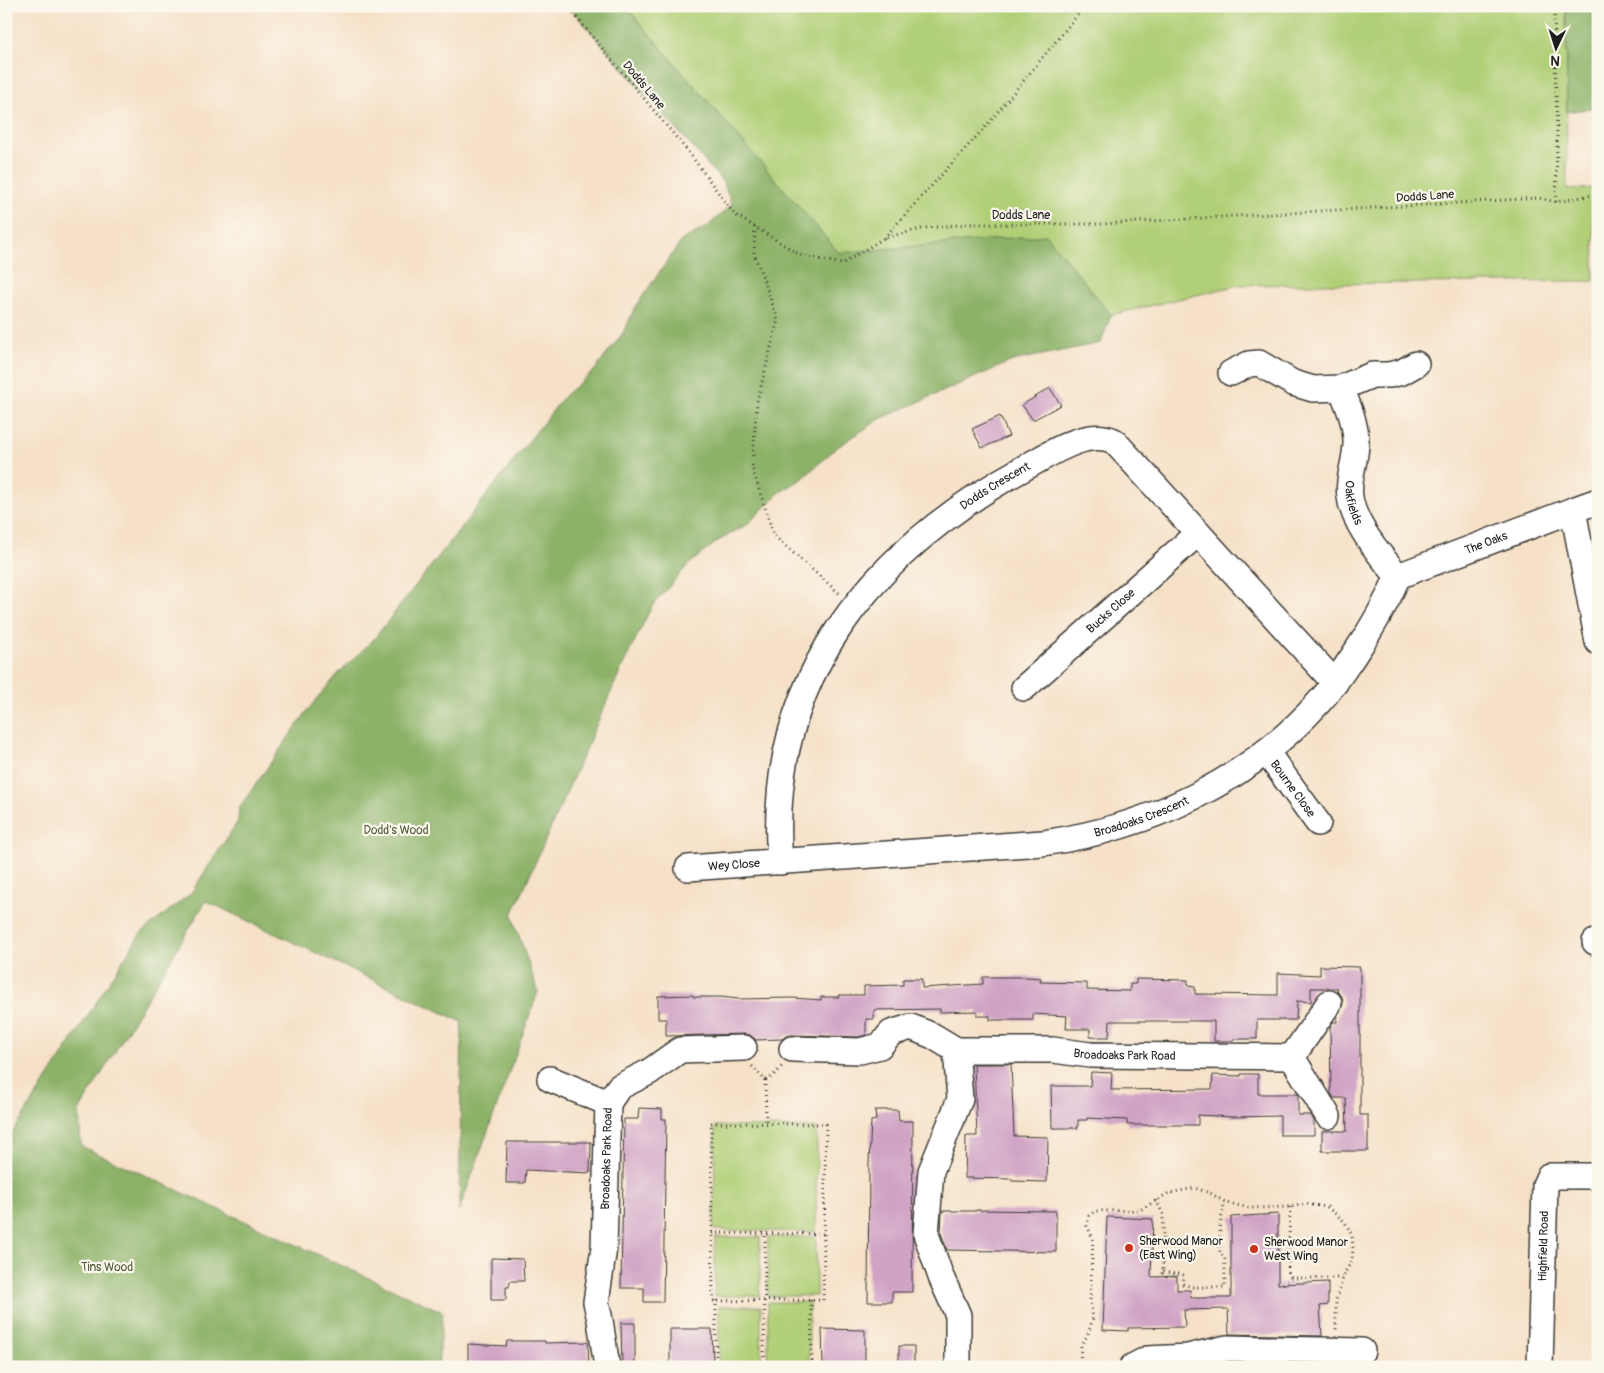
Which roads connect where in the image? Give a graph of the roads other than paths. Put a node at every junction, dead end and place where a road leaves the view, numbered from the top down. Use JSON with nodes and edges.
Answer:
{"nodes":[{"id":1,"x":1416,"y":364,"type":"dead end"},
{"id":2,"x":1231,"y":373,"type":"dead end"},
{"id":3,"x":1341,"y":388,"type":"junction"},
{"id":4,"x":1598,"y":501,"type":"edge"},
{"id":5,"x":1573,"y":510,"type":"junction"},
{"id":6,"x":1198,"y":533,"type":"junction"},
{"id":7,"x":1398,"y":576,"type":"junction"},
{"id":8,"x":1598,"y":642,"type":"edge"},
{"id":9,"x":1335,"y":683,"type":"junction"},
{"id":10,"x":1024,"y":688,"type":"dead end"},
{"id":11,"x":1267,"y":753,"type":"junction"},
{"id":12,"x":1318,"y":823,"type":"dead end"},
{"id":13,"x":780,"y":862,"type":"junction"},
{"id":14,"x":688,"y":867,"type":"dead end"},
{"id":15,"x":1329,"y":1003,"type":"dead end"},
{"id":16,"x":736,"y":1048,"type":"road end"},
{"id":17,"x":797,"y":1049,"type":"road end"},
{"id":18,"x":956,"y":1050,"type":"junction"},
{"id":19,"x":1292,"y":1057,"type":"junction"},
{"id":20,"x":550,"y":1079,"type":"dead end"},
{"id":21,"x":608,"y":1103,"type":"junction"},
{"id":22,"x":1328,"y":1116,"type":"dead end"},
{"id":23,"x":1598,"y":1176,"type":"edge"},
{"id":24,"x":1362,"y":1351,"type":"dead end"},
{"id":25,"x":606,"y":1367,"type":"edge"},
{"id":26,"x":958,"y":1367,"type":"edge"},
{"id":27,"x":1132,"y":1367,"type":"edge"},
{"id":28,"x":1540,"y":1367,"type":"edge"}],
"edges":[{"from":1,"to":3,"type":"street"},
{"from":2,"to":3,"type":"street"},
{"from":3,"to":7,"type":"street","name":"Oakfields"},
{"from":4,"to":5,"type":"street","name":"The Oaks"},
{"from":5,"to":7,"type":"street","name":"The Oaks"},
{"from":5,"to":8,"type":"street"},
{"from":6,"to":9,"type":"street","name":"Dodds Crescent"},
{"from":6,"to":10,"type":"street","name":"Bucks Close"},
{"from":6,"to":13,"type":"street","name":"Dodds Crescent"},
{"from":7,"to":9,"type":"street","name":"Broadoaks Crescent"},
{"from":9,"to":11,"type":"street","name":"Broadoaks Crescent"},
{"from":11,"to":12,"type":"street","name":"Bourne Close"},
{"from":11,"to":13,"type":"street","name":"Broadoaks Crescent"},
{"from":13,"to":14,"type":"street","name":"Wey Close"},
{"from":15,"to":19,"type":"street"},
{"from":16,"to":21,"type":"street","name":"Broadoaks Park Road"},
{"from":17,"to":18,"type":"street"},
{"from":18,"to":19,"type":"street","name":"Broadoaks Park Road"},
{"from":18,"to":26,"type":"street"},
{"from":19,"to":22,"type":"street"},
{"from":20,"to":21,"type":"street"},
{"from":21,"to":25,"type":"street","name":"Broadoaks Park Road"},
{"from":23,"to":28,"type":"street","name":"Highfield Road"},
{"from":24,"to":27,"type":"street"}]}
